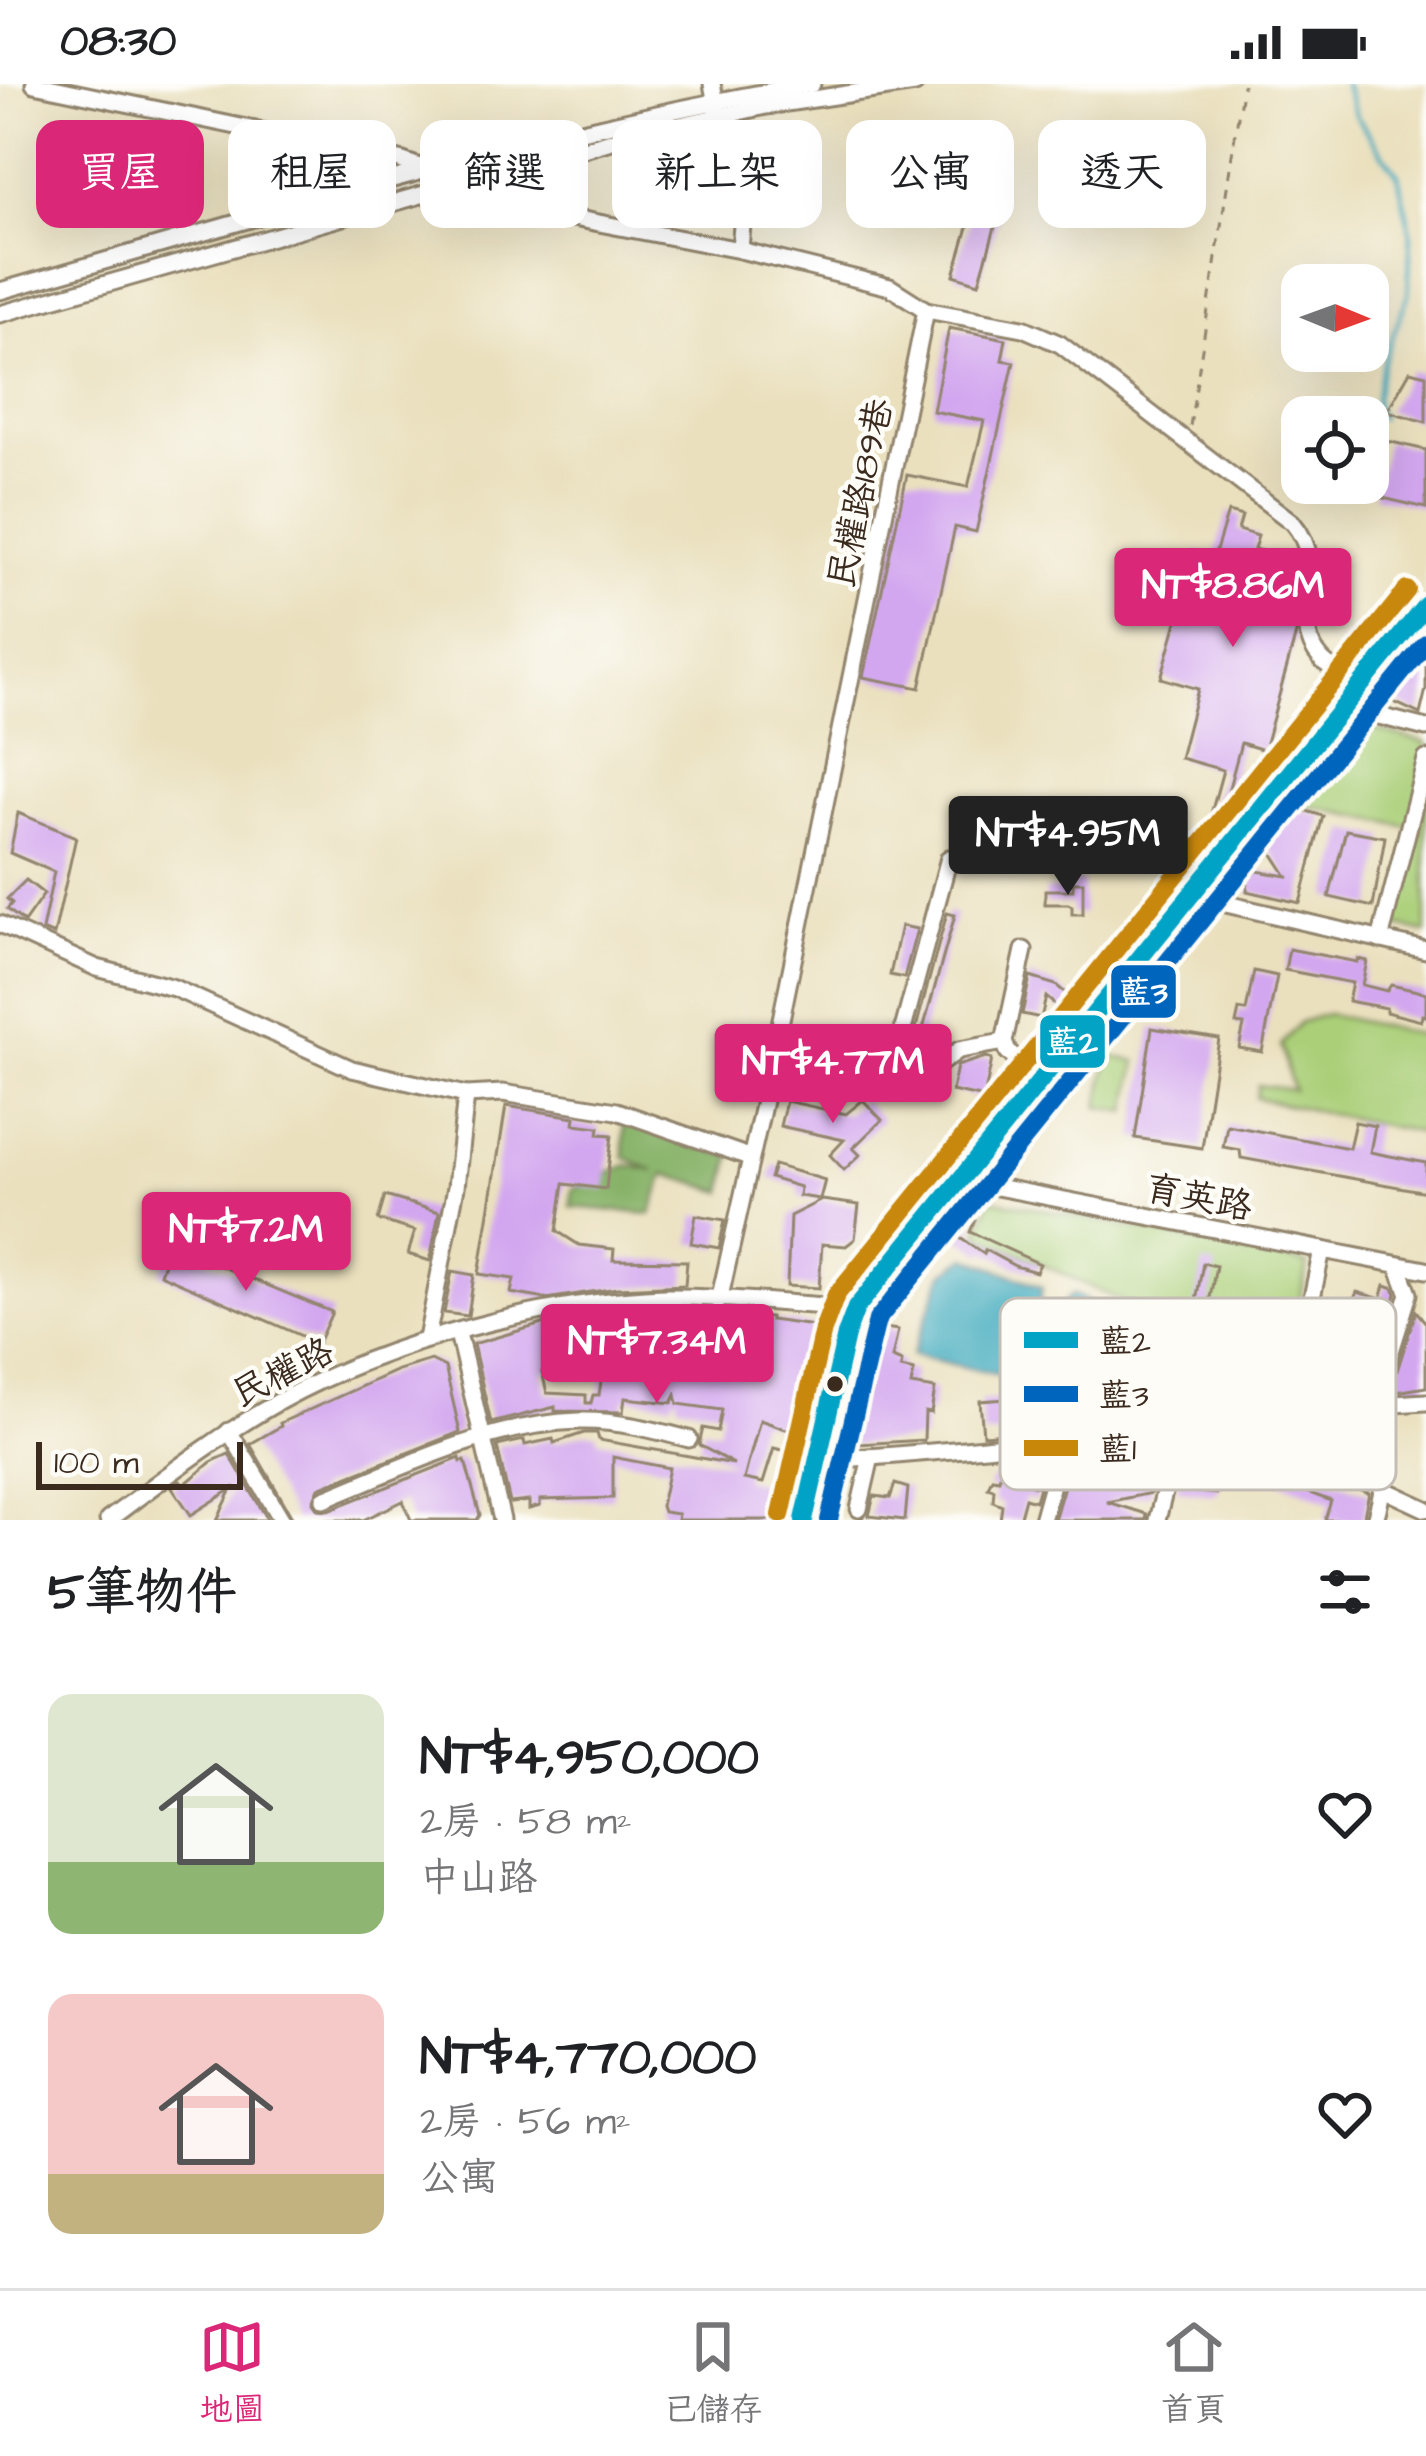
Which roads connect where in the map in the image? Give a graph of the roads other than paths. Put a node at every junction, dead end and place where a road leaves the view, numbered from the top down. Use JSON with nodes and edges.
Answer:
{"nodes":[{"id":1,"x":34,"y":84,"type":"edge"},
{"id":2,"x":812,"y":84,"type":"edge"},
{"id":3,"x":915,"y":84,"type":"edge"},
{"id":4,"x":714,"y":101,"type":"edge"},
{"id":5,"x":588,"y":132,"type":"edge"},
{"id":6,"x":588,"y":147,"type":"edge"},
{"id":7,"x":420,"y":168,"type":"edge"},
{"id":8,"x":420,"y":173,"type":"edge"},
{"id":9,"x":420,"y":193,"type":"edge"},
{"id":10,"x":588,"y":221,"type":"edge"},
{"id":11,"x":740,"y":250,"type":"junction"},
{"id":12,"x":0,"y":291,"type":"edge"},
{"id":13,"x":926,"y":310,"type":"junction"},
{"id":14,"x":0,"y":314,"type":"edge"},
{"id":15,"x":1426,"y":605,"type":"edge"},
{"id":16,"x":1361,"y":686,"type":"junction"},
{"id":17,"x":1344,"y":707,"type":"junction"},
{"id":18,"x":1426,"y":728,"type":"edge"},
{"id":19,"x":1426,"y":759,"type":"edge"},
{"id":20,"x":949,"y":858,"type":"dead end"},
{"id":21,"x":1187,"y":895,"type":"junction"},
{"id":22,"x":0,"y":924,"type":"edge"},
{"id":23,"x":1380,"y":940,"type":"junction"},
{"id":24,"x":1024,"y":950,"type":"dead end"},
{"id":25,"x":1426,"y":950,"type":"edge"},
{"id":26,"x":1004,"y":1042,"type":"junction"},
{"id":27,"x":912,"y":1075,"type":"dead end"},
{"id":28,"x":1042,"y":1077,"type":"junction"},
{"id":29,"x":768,"y":1083,"type":"junction"},
{"id":30,"x":466,"y":1095,"type":"junction"},
{"id":31,"x":749,"y":1156,"type":"junction"},
{"id":32,"x":961,"y":1180,"type":"junction"},
{"id":33,"x":1322,"y":1250,"type":"junction"},
{"id":34,"x":1398,"y":1265,"type":"junction"},
{"id":35,"x":1426,"y":1270,"type":"edge"},
{"id":36,"x":1312,"y":1298,"type":"edge"},
{"id":37,"x":719,"y":1301,"type":"junction"},
{"id":38,"x":856,"y":1308,"type":"junction"},
{"id":39,"x":458,"y":1333,"type":"junction"},
{"id":40,"x":1396,"y":1335,"type":"edge"},
{"id":41,"x":428,"y":1339,"type":"junction"},
{"id":42,"x":1426,"y":1402,"type":"edge"},
{"id":43,"x":1396,"y":1404,"type":"edge"},
{"id":44,"x":229,"y":1431,"type":"junction"},
{"id":45,"x":482,"y":1436,"type":"junction"},
{"id":46,"x":689,"y":1439,"type":"dead end"},
{"id":47,"x":1000,"y":1446,"type":"edge"},
{"id":48,"x":872,"y":1457,"type":"junction"},
{"id":49,"x":819,"y":1460,"type":"junction"},
{"id":50,"x":1050,"y":1490,"type":"edge"},
{"id":51,"x":1164,"y":1490,"type":"edge"},
{"id":52,"x":1383,"y":1490,"type":"edge"},
{"id":53,"x":1385,"y":1490,"type":"edge"},
{"id":54,"x":324,"y":1498,"type":"dead end"},
{"id":55,"x":859,"y":1509,"type":"dead end"},
{"id":56,"x":1426,"y":1509,"type":"edge"},
{"id":57,"x":108,"y":1520,"type":"edge"},
{"id":58,"x":282,"y":1520,"type":"edge"},
{"id":59,"x":502,"y":1520,"type":"edge"},
{"id":60,"x":804,"y":1520,"type":"edge"},
{"id":61,"x":1042,"y":1520,"type":"edge"},
{"id":62,"x":1156,"y":1520,"type":"edge"},
{"id":63,"x":1375,"y":1520,"type":"edge"}],
"edges":[{"from":1,"to":7,"type":"street"},
{"from":2,"to":4,"type":"street"},
{"from":3,"to":4,"type":"street"},
{"from":4,"to":5,"type":"street"},
{"from":4,"to":6,"type":"street"},
{"from":4,"to":11,"type":"street"},
{"from":8,"to":12,"type":"street"},
{"from":9,"to":14,"type":"street"},
{"from":10,"to":11,"type":"street"},
{"from":11,"to":13,"type":"street"},
{"from":13,"to":16,"type":"street"},
{"from":13,"to":29,"type":"street","name":"民權路189巷"},
{"from":15,"to":16,"type":"main road"},
{"from":16,"to":17,"type":"main road"},
{"from":17,"to":18,"type":"street"},
{"from":17,"to":21,"type":"main road"},
{"from":19,"to":23,"type":"street"},
{"from":20,"to":29,"type":"street"},
{"from":21,"to":23,"type":"street"},
{"from":21,"to":28,"type":"main road"},
{"from":22,"to":30,"type":"street"},
{"from":23,"to":25,"type":"street"},
{"from":24,"to":26,"type":"street"},
{"from":26,"to":27,"type":"street"},
{"from":26,"to":28,"type":"street"},
{"from":28,"to":32,"type":"main road"},
{"from":29,"to":31,"type":"street","name":"民權路189巷"},
{"from":30,"to":31,"type":"street"},
{"from":30,"to":41,"type":"street"},
{"from":31,"to":37,"type":"street","name":"民權路189巷"},
{"from":32,"to":33,"type":"street","name":"育英路"},
{"from":32,"to":38,"type":"main road"},
{"from":33,"to":34,"type":"street","name":"育英路"},
{"from":33,"to":36,"type":"street"},
{"from":34,"to":35,"type":"street","name":"育英路"},
{"from":34,"to":40,"type":"street"},
{"from":37,"to":38,"type":"street","name":"民權路"},
{"from":37,"to":39,"type":"street","name":"民權路"},
{"from":38,"to":49,"type":"main road"},
{"from":39,"to":41,"type":"street","name":"民權路"},
{"from":39,"to":45,"type":"street"},
{"from":41,"to":44,"type":"street","name":"民權路"},
{"from":42,"to":43,"type":"street"},
{"from":44,"to":57,"type":"street","name":"民權路"},
{"from":44,"to":58,"type":"street","name":"民權路"},
{"from":45,"to":46,"type":"street"},
{"from":45,"to":54,"type":"street"},
{"from":45,"to":59,"type":"street"},
{"from":47,"to":48,"type":"street"},
{"from":48,"to":49,"type":"street"},
{"from":48,"to":55,"type":"street"},
{"from":49,"to":60,"type":"main road"},
{"from":50,"to":61,"type":"street"},
{"from":51,"to":62,"type":"street"},
{"from":52,"to":63,"type":"street"},
{"from":53,"to":56,"type":"street"}]}
